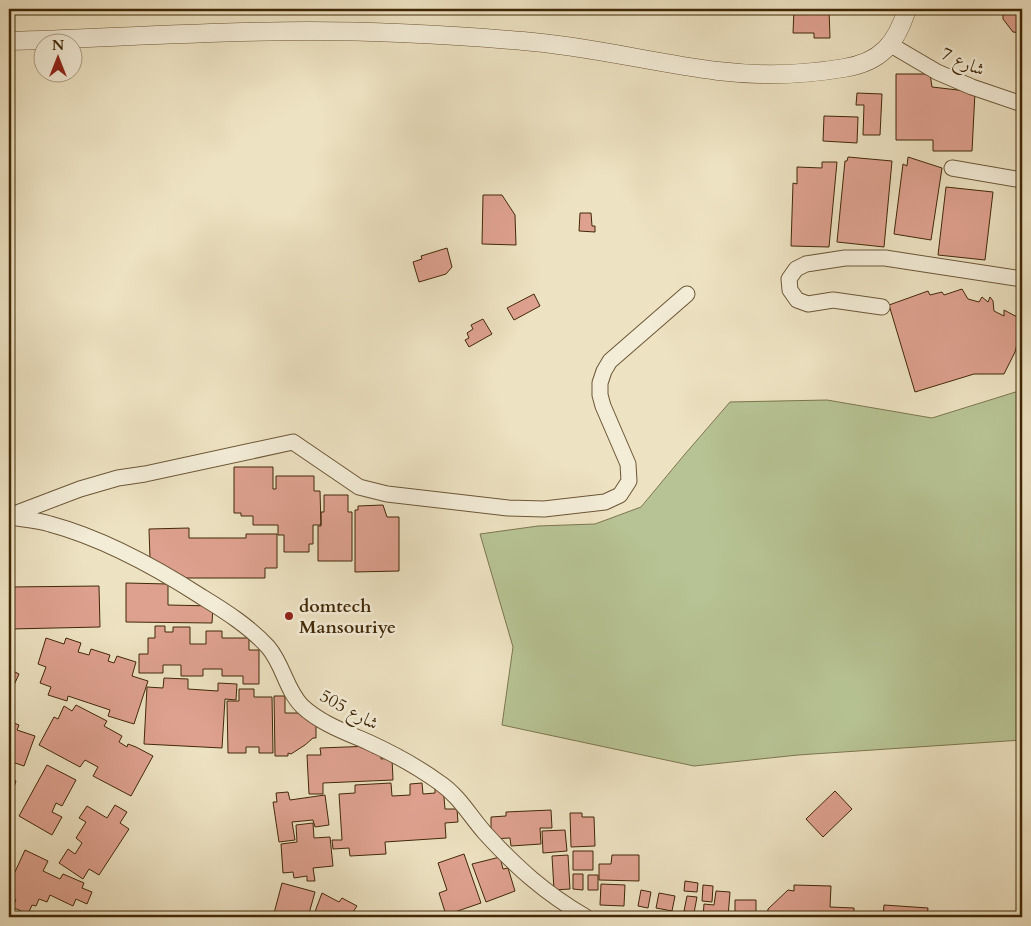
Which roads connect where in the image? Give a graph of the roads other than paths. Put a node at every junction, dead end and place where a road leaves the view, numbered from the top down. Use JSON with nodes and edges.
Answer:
{"nodes":[{"id":1,"x":907,"y":9,"type":"edge"},
{"id":2,"x":9,"y":41,"type":"edge"},
{"id":3,"x":891,"y":45,"type":"junction"},
{"id":4,"x":1022,"y":104,"type":"edge"},
{"id":5,"x":952,"y":168,"type":"dead end"},
{"id":6,"x":1022,"y":180,"type":"edge"},
{"id":7,"x":1022,"y":279,"type":"edge"},
{"id":8,"x":687,"y":294,"type":"dead end"},
{"id":9,"x":882,"y":307,"type":"dead end"},
{"id":10,"x":9,"y":516,"type":"edge"},
{"id":11,"x":586,"y":917,"type":"edge"}],
"edges":[{"from":1,"to":3,"type":"street"},
{"from":2,"to":3,"type":"street"},
{"from":3,"to":4,"type":"street","name":"شارع 7"},
{"from":5,"to":6,"type":"street"},
{"from":7,"to":9,"type":"street"},
{"from":8,"to":10,"type":"street"},
{"from":10,"to":11,"type":"street","name":"شارع 505"}]}
